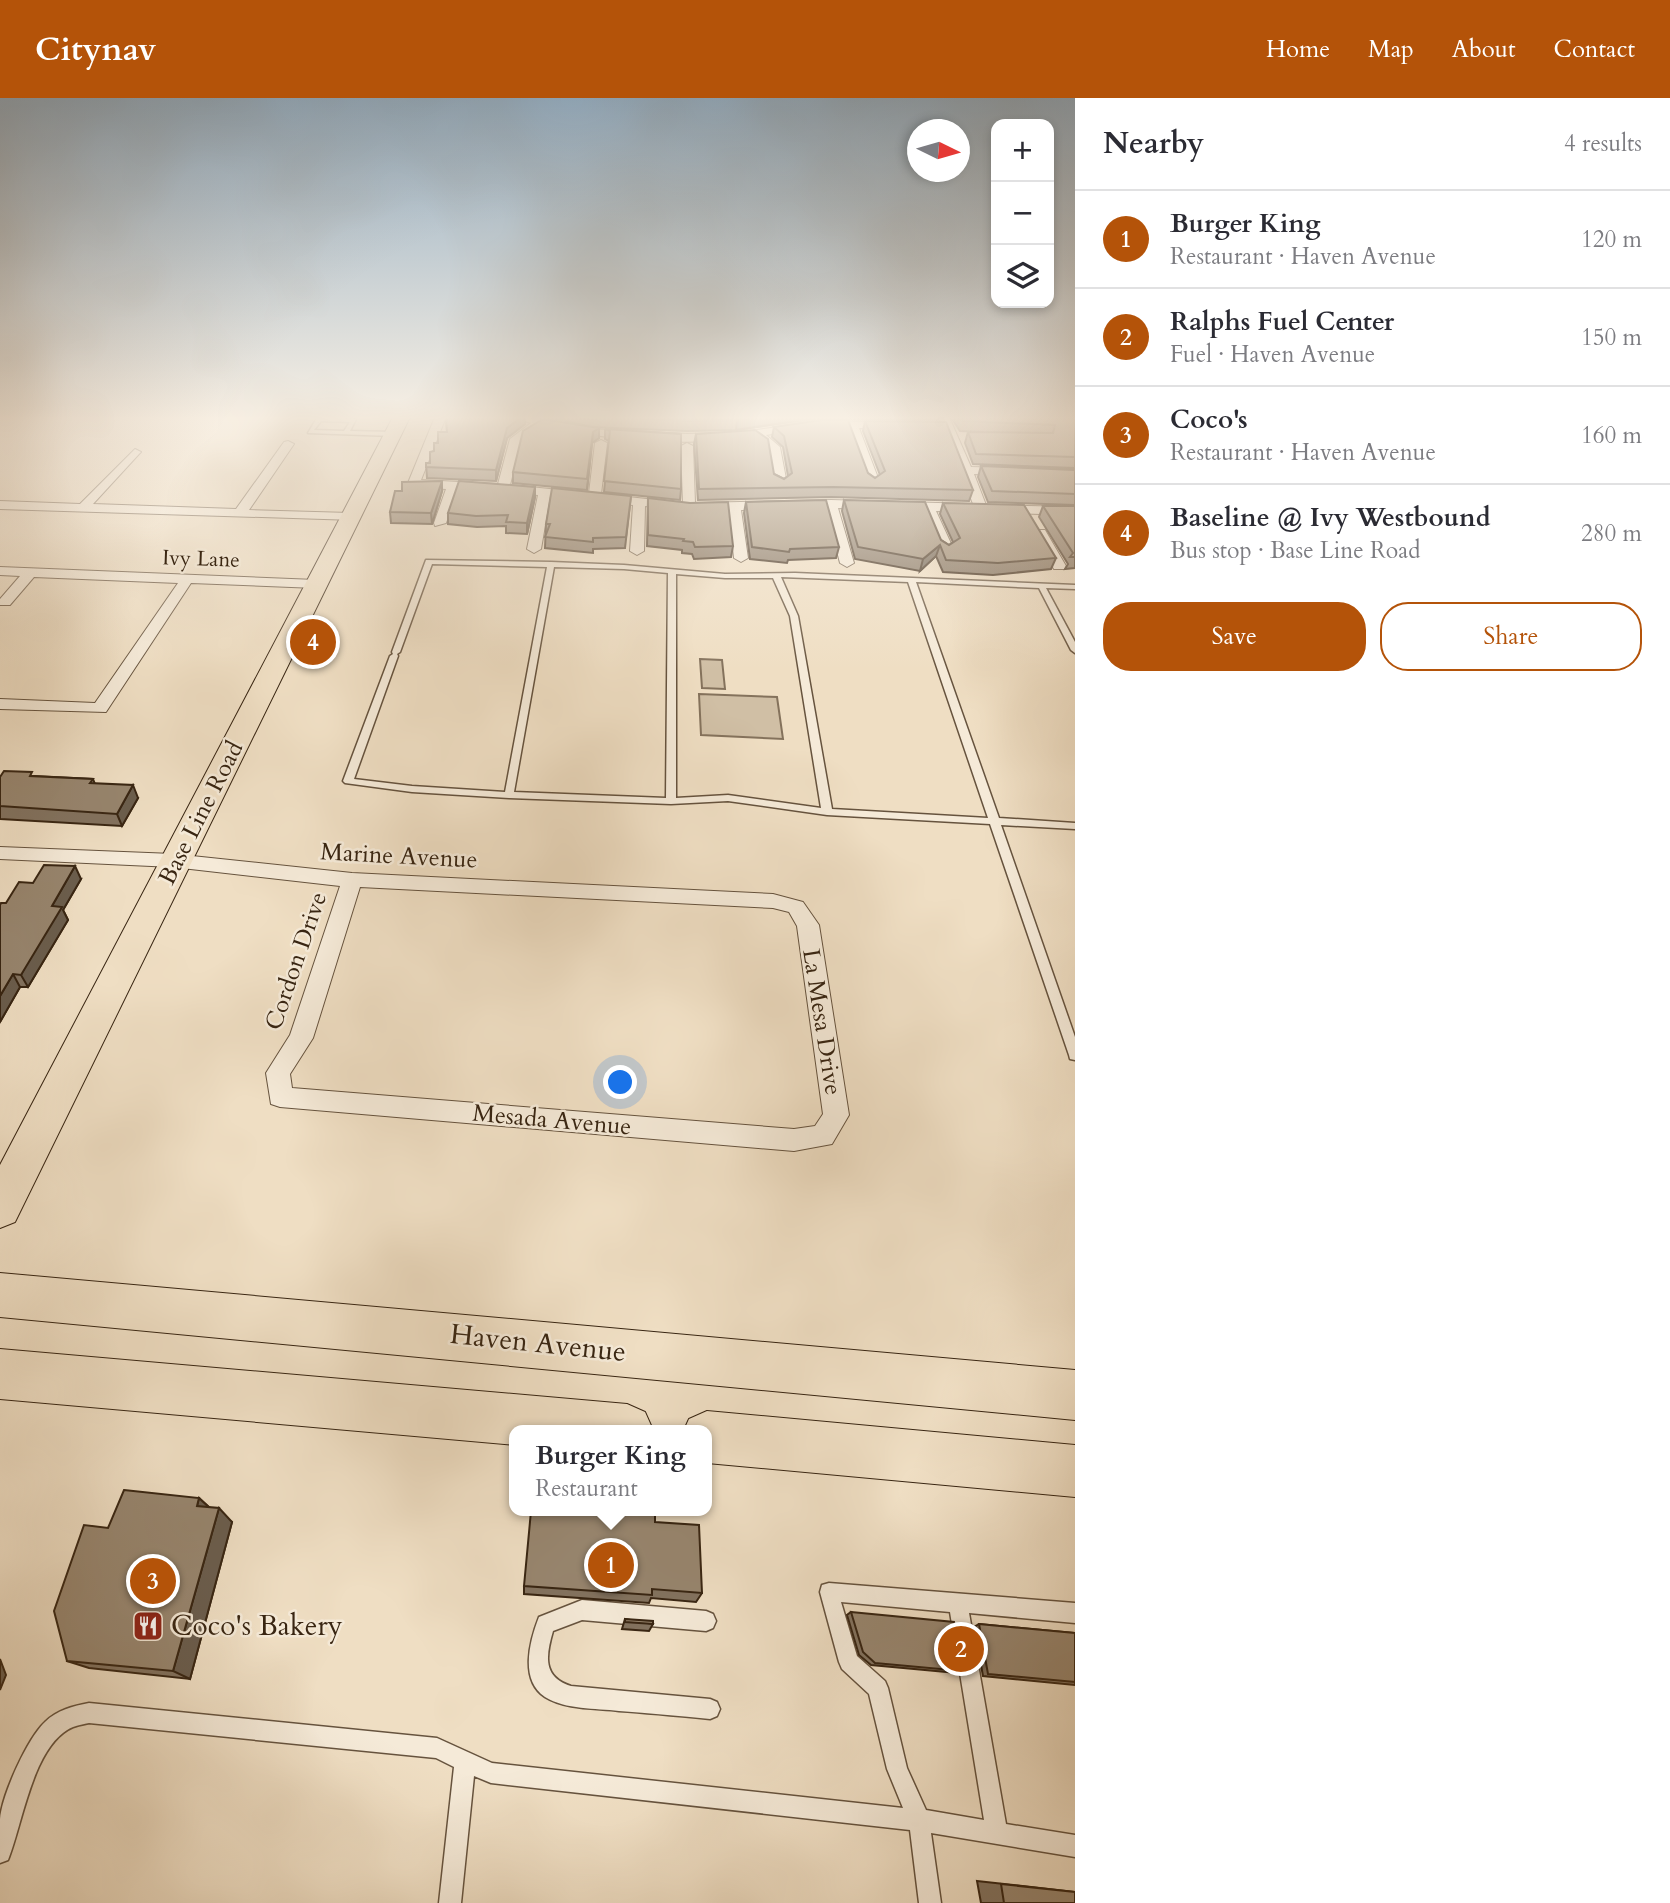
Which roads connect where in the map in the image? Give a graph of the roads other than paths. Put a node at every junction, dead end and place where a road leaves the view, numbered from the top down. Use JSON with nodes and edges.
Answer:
{"nodes":[{"id":1,"x":89,"y":501,"type":"edge"},
{"id":2,"x":248,"y":501,"type":"edge"},
{"id":3,"x":358,"y":501,"type":"edge"},
{"id":4,"x":448,"y":501,"type":"edge"},
{"id":5,"x":543,"y":501,"type":"edge"},
{"id":6,"x":614,"y":501,"type":"edge"},
{"id":7,"x":689,"y":501,"type":"edge"},
{"id":8,"x":979,"y":501,"type":"edge"},
{"id":9,"x":639,"y":504,"type":"junction"},
{"id":10,"x":831,"y":504,"type":"junction"},
{"id":11,"x":0,"y":505,"type":"edge"},
{"id":12,"x":928,"y":506,"type":"junction"},
{"id":13,"x":689,"y":507,"type":"junction"},
{"id":14,"x":83,"y":508,"type":"junction"},
{"id":15,"x":735,"y":508,"type":"junction"},
{"id":16,"x":981,"y":508,"type":"junction"},
{"id":17,"x":1026,"y":510,"type":"junction"},
{"id":18,"x":1075,"y":511,"type":"edge"},
{"id":19,"x":240,"y":513,"type":"junction"},
{"id":20,"x":350,"y":517,"type":"junction"},
{"id":21,"x":440,"y":523,"type":"dead end"},
{"id":22,"x":534,"y":549,"type":"dead end"},
{"id":23,"x":947,"y":550,"type":"edge"},
{"id":24,"x":637,"y":551,"type":"dead end"},
{"id":25,"x":1058,"y":557,"type":"edge"},
{"id":26,"x":741,"y":558,"type":"dead end"},
{"id":27,"x":847,"y":563,"type":"dead end"},
{"id":28,"x":551,"y":564,"type":"junction"},
{"id":29,"x":0,"y":571,"type":"edge"},
{"id":30,"x":30,"y":573,"type":"junction"},
{"id":31,"x":672,"y":573,"type":"junction"},
{"id":32,"x":776,"y":575,"type":"junction"},
{"id":33,"x":187,"y":579,"type":"junction"},
{"id":34,"x":911,"y":579,"type":"junction"},
{"id":35,"x":316,"y":584,"type":"junction"},
{"id":36,"x":1041,"y":585,"type":"junction"},
{"id":37,"x":1075,"y":587,"type":"edge"},
{"id":38,"x":5,"y":601,"type":"dead end"},
{"id":39,"x":1075,"y":650,"type":"edge"},
{"id":40,"x":0,"y":704,"type":"edge"},
{"id":41,"x":509,"y":795,"type":"junction"},
{"id":42,"x":671,"y":801,"type":"junction"},
{"id":43,"x":827,"y":812,"type":"junction"},
{"id":44,"x":994,"y":822,"type":"junction"},
{"id":45,"x":1075,"y":826,"type":"edge"},
{"id":46,"x":2,"y":856,"type":"edge"},
{"id":47,"x":177,"y":862,"type":"junction"},
{"id":48,"x":352,"y":880,"type":"junction"},
{"id":49,"x":796,"y":907,"type":"joint"},
{"id":50,"x":1075,"y":1055,"type":"edge"},
{"id":51,"x":280,"y":1097,"type":"joint"},
{"id":52,"x":823,"y":1136,"type":"joint"},
{"id":53,"x":0,"y":1208,"type":"edge"},
{"id":54,"x":0,"y":1295,"type":"edge"},
{"id":55,"x":0,"y":1374,"type":"edge"},
{"id":56,"x":1075,"y":1395,"type":"edge"},
{"id":57,"x":571,"y":1425,"type":"edge"},
{"id":58,"x":712,"y":1437,"type":"edge"},
{"id":59,"x":1075,"y":1471,"type":"edge"},
{"id":60,"x":958,"y":1603,"type":"junction"},
{"id":61,"x":1075,"y":1613,"type":"edge"},
{"id":62,"x":706,"y":1621,"type":"dead end"},
{"id":63,"x":710,"y":1709,"type":"dead end"},
{"id":64,"x":465,"y":1762,"type":"junction"},
{"id":65,"x":919,"y":1820,"type":"junction"},
{"id":66,"x":997,"y":1833,"type":"junction"},
{"id":67,"x":1075,"y":1846,"type":"edge"},
{"id":68,"x":0,"y":1852,"type":"edge"},
{"id":69,"x":450,"y":1903,"type":"edge"},
{"id":70,"x":930,"y":1903,"type":"edge"}],
"edges":[{"from":1,"to":14,"type":"street"},
{"from":2,"to":19,"type":"street"},
{"from":3,"to":20,"type":"main road","name":"Base Line Road"},
{"from":4,"to":21,"type":"street"},
{"from":5,"to":22,"type":"street"},
{"from":6,"to":9,"type":"street"},
{"from":7,"to":13,"type":"street"},
{"from":8,"to":16,"type":"street"},
{"from":9,"to":13,"type":"street"},
{"from":9,"to":24,"type":"street"},
{"from":10,"to":12,"type":"street"},
{"from":10,"to":15,"type":"street"},
{"from":10,"to":27,"type":"street"},
{"from":11,"to":14,"type":"street"},
{"from":12,"to":16,"type":"street"},
{"from":12,"to":23,"type":"street"},
{"from":13,"to":15,"type":"street"},
{"from":14,"to":19,"type":"street"},
{"from":15,"to":26,"type":"street"},
{"from":16,"to":17,"type":"street"},
{"from":17,"to":18,"type":"street"},
{"from":17,"to":25,"type":"street"},
{"from":19,"to":20,"type":"street"},
{"from":20,"to":35,"type":"main road","name":"Base Line Road"},
{"from":28,"to":31,"type":"lane"},
{"from":28,"to":41,"type":"lane"},
{"from":28,"to":41,"type":"lane"},
{"from":29,"to":30,"type":"street","name":"Ivy Lane"},
{"from":30,"to":33,"type":"street","name":"Ivy Lane"},
{"from":30,"to":38,"type":"street"},
{"from":31,"to":32,"type":"lane"},
{"from":31,"to":42,"type":"lane"},
{"from":32,"to":34,"type":"lane"},
{"from":32,"to":43,"type":"lane"},
{"from":33,"to":35,"type":"street","name":"Ivy Lane"},
{"from":33,"to":40,"type":"street"},
{"from":34,"to":36,"type":"lane"},
{"from":34,"to":44,"type":"lane"},
{"from":35,"to":47,"type":"main road","name":"Base Line Road"},
{"from":36,"to":37,"type":"lane"},
{"from":36,"to":39,"type":"lane"},
{"from":41,"to":42,"type":"lane"},
{"from":42,"to":43,"type":"lane"},
{"from":43,"to":44,"type":"lane"},
{"from":44,"to":45,"type":"lane"},
{"from":44,"to":50,"type":"lane"},
{"from":46,"to":47,"type":"street","name":"Marine Avenue"},
{"from":47,"to":48,"type":"street","name":"Marine Avenue"},
{"from":47,"to":53,"type":"main road","name":"Base Line Road"},
{"from":48,"to":49,"type":"street","name":"Marine Avenue"},
{"from":48,"to":51,"type":"street","name":"Cordon Drive"},
{"from":49,"to":52,"type":"street","name":"La Mesa Drive"},
{"from":51,"to":52,"type":"street","name":"Mesada Avenue"},
{"from":54,"to":56,"type":"main road","name":"Haven Avenue"},
{"from":55,"to":57,"type":"main road"},
{"from":58,"to":59,"type":"main road"},
{"from":60,"to":61,"type":"lane"},
{"from":60,"to":65,"type":"lane"},
{"from":60,"to":66,"type":"lane"},
{"from":62,"to":63,"type":"lane"},
{"from":64,"to":65,"type":"lane"},
{"from":64,"to":68,"type":"lane"},
{"from":64,"to":69,"type":"lane"},
{"from":65,"to":66,"type":"lane"},
{"from":65,"to":70,"type":"lane"},
{"from":66,"to":67,"type":"lane"}]}
